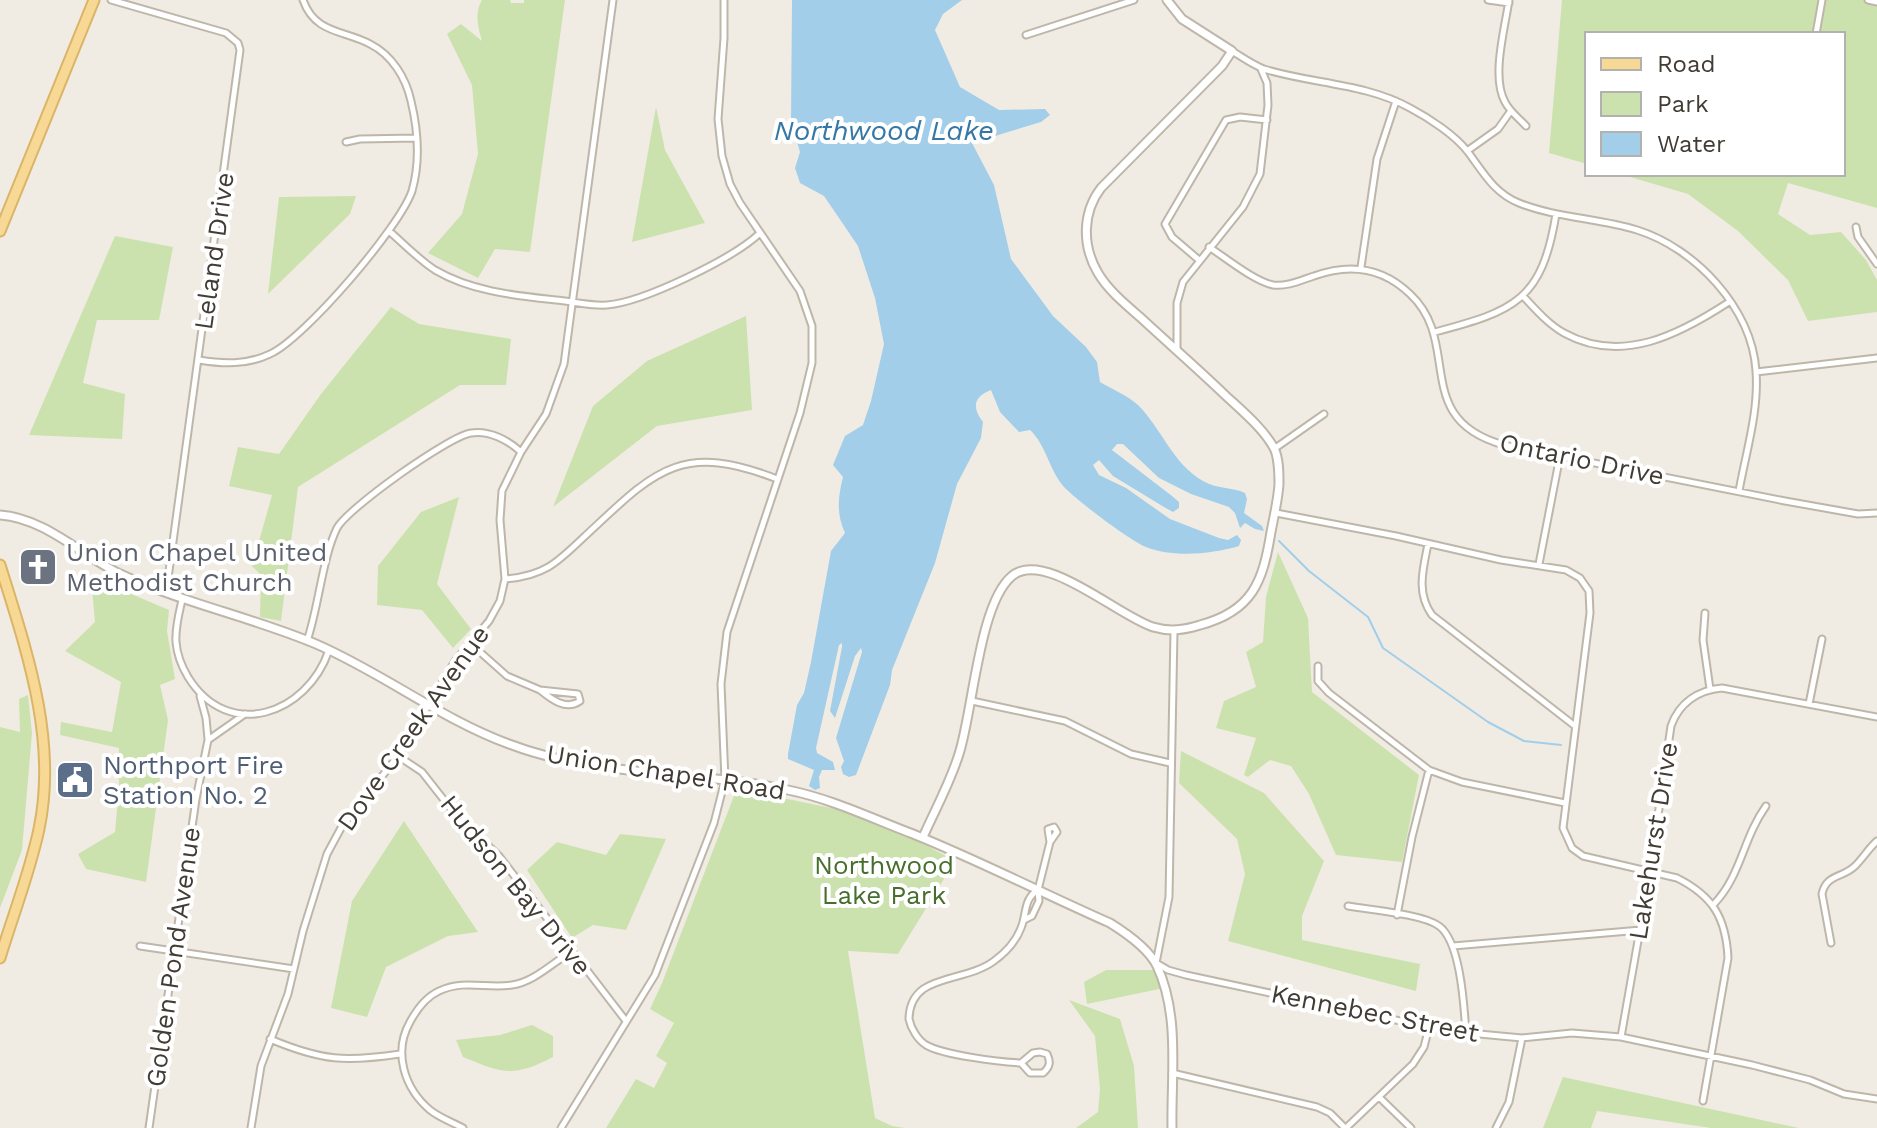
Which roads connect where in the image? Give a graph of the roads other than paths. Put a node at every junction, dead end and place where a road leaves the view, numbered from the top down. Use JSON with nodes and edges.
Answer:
{"nodes":[{"id":1,"x":94,"y":0,"type":"edge"},
{"id":2,"x":111,"y":0,"type":"edge"},
{"id":3,"x":303,"y":0,"type":"edge"},
{"id":4,"x":613,"y":0,"type":"edge"},
{"id":5,"x":724,"y":0,"type":"edge"},
{"id":6,"x":1134,"y":0,"type":"edge"},
{"id":7,"x":1167,"y":0,"type":"edge"},
{"id":8,"x":1488,"y":0,"type":"edge"},
{"id":9,"x":1822,"y":0,"type":"edge"},
{"id":10,"x":1868,"y":0,"type":"edge"},
{"id":11,"x":1509,"y":2,"type":"edge"},
{"id":12,"x":1877,"y":2,"type":"edge"},
{"id":13,"x":1816,"y":32,"type":"edge"},
{"id":14,"x":1026,"y":35,"type":"dead end"},
{"id":15,"x":1232,"y":51,"type":"junction"},
{"id":16,"x":1260,"y":68,"type":"junction"},
{"id":17,"x":1275,"y":71,"type":"junction"},
{"id":18,"x":1267,"y":83,"type":"junction"},
{"id":19,"x":1396,"y":101,"type":"junction"},
{"id":20,"x":1511,"y":111,"type":"junction"},
{"id":21,"x":1267,"y":120,"type":"junction"},
{"id":22,"x":1526,"y":126,"type":"dead end"},
{"id":23,"x":416,"y":138,"type":"junction"},
{"id":24,"x":346,"y":142,"type":"dead end"},
{"id":25,"x":1467,"y":151,"type":"junction"},
{"id":26,"x":1556,"y":214,"type":"junction"},
{"id":27,"x":1856,"y":227,"type":"dead end"},
{"id":28,"x":0,"y":231,"type":"edge"},
{"id":29,"x":389,"y":231,"type":"junction"},
{"id":30,"x":760,"y":233,"type":"junction"},
{"id":31,"x":1209,"y":247,"type":"junction"},
{"id":32,"x":1199,"y":260,"type":"junction"},
{"id":33,"x":1877,"y":264,"type":"edge"},
{"id":34,"x":1361,"y":267,"type":"junction"},
{"id":35,"x":1523,"y":296,"type":"junction"},
{"id":36,"x":572,"y":302,"type":"junction"},
{"id":37,"x":1729,"y":302,"type":"junction"},
{"id":38,"x":1435,"y":332,"type":"junction"},
{"id":39,"x":1177,"y":348,"type":"junction"},
{"id":40,"x":1877,"y":358,"type":"edge"},
{"id":41,"x":199,"y":360,"type":"junction"},
{"id":42,"x":1756,"y":372,"type":"junction"},
{"id":43,"x":1324,"y":414,"type":"dead end"},
{"id":44,"x":1274,"y":449,"type":"junction"},
{"id":45,"x":521,"y":452,"type":"junction"},
{"id":46,"x":1560,"y":456,"type":"junction"},
{"id":47,"x":777,"y":479,"type":"junction"},
{"id":48,"x":1739,"y":491,"type":"junction"},
{"id":49,"x":1276,"y":513,"type":"junction"},
{"id":50,"x":1877,"y":513,"type":"edge"},
{"id":51,"x":0,"y":515,"type":"edge"},
{"id":52,"x":1428,"y":544,"type":"junction"},
{"id":53,"x":1539,"y":564,"type":"junction"},
{"id":54,"x":0,"y":565,"type":"edge"},
{"id":55,"x":505,"y":579,"type":"junction"},
{"id":56,"x":166,"y":593,"type":"junction"},
{"id":57,"x":182,"y":600,"type":"junction"},
{"id":58,"x":1705,"y":613,"type":"dead end"},
{"id":59,"x":1174,"y":631,"type":"junction"},
{"id":60,"x":1822,"y":639,"type":"dead end"},
{"id":61,"x":307,"y":641,"type":"junction"},
{"id":62,"x":471,"y":644,"type":"junction"},
{"id":63,"x":329,"y":650,"type":"junction"},
{"id":64,"x":1318,"y":666,"type":"dead end"},
{"id":65,"x":1710,"y":689,"type":"junction"},
{"id":66,"x":540,"y":690,"type":"junction"},
{"id":67,"x":200,"y":696,"type":"junction"},
{"id":68,"x":972,"y":701,"type":"junction"},
{"id":69,"x":1809,"y":704,"type":"junction"},
{"id":70,"x":427,"y":705,"type":"junction"},
{"id":71,"x":245,"y":714,"type":"junction"},
{"id":72,"x":1877,"y":717,"type":"edge"},
{"id":73,"x":1575,"y":726,"type":"junction"},
{"id":74,"x":208,"y":740,"type":"junction"},
{"id":75,"x":398,"y":756,"type":"junction"},
{"id":76,"x":1170,"y":763,"type":"junction"},
{"id":77,"x":1429,"y":770,"type":"junction"},
{"id":78,"x":725,"y":780,"type":"junction"},
{"id":79,"x":1565,"y":803,"type":"junction"},
{"id":80,"x":1766,"y":806,"type":"dead end"},
{"id":81,"x":923,"y":837,"type":"junction"},
{"id":82,"x":1877,"y":841,"type":"edge"},
{"id":83,"x":1050,"y":842,"type":"dead end"},
{"id":84,"x":1650,"y":870,"type":"junction"},
{"id":85,"x":1038,"y":890,"type":"junction"},
{"id":86,"x":1714,"y":904,"type":"junction"},
{"id":87,"x":1348,"y":906,"type":"dead end"},
{"id":88,"x":1397,"y":915,"type":"junction"},
{"id":89,"x":1641,"y":930,"type":"junction"},
{"id":90,"x":2,"y":940,"type":"edge"},
{"id":91,"x":1831,"y":943,"type":"dead end"},
{"id":92,"x":140,"y":946,"type":"dead end"},
{"id":93,"x":1453,"y":946,"type":"junction"},
{"id":94,"x":174,"y":951,"type":"junction"},
{"id":95,"x":571,"y":952,"type":"junction"},
{"id":96,"x":0,"y":958,"type":"edge"},
{"id":97,"x":1156,"y":963,"type":"junction"},
{"id":98,"x":294,"y":969,"type":"junction"},
{"id":99,"x":626,"y":1021,"type":"junction"},
{"id":100,"x":1429,"y":1027,"type":"junction"},
{"id":101,"x":1466,"y":1033,"type":"junction"},
{"id":102,"x":1621,"y":1037,"type":"junction"},
{"id":103,"x":1522,"y":1038,"type":"junction"},
{"id":104,"x":270,"y":1039,"type":"junction"},
{"id":105,"x":400,"y":1054,"type":"junction"},
{"id":106,"x":1710,"y":1056,"type":"junction"},
{"id":107,"x":1021,"y":1063,"type":"junction"},
{"id":108,"x":1171,"y":1073,"type":"junction"},
{"id":109,"x":1380,"y":1098,"type":"junction"},
{"id":110,"x":1877,"y":1099,"type":"edge"},
{"id":111,"x":1703,"y":1101,"type":"dead end"},
{"id":112,"x":149,"y":1128,"type":"edge"},
{"id":113,"x":251,"y":1128,"type":"edge"},
{"id":114,"x":463,"y":1128,"type":"edge"},
{"id":115,"x":561,"y":1128,"type":"edge"},
{"id":116,"x":1172,"y":1128,"type":"edge"},
{"id":117,"x":1346,"y":1128,"type":"edge"},
{"id":118,"x":1411,"y":1128,"type":"edge"},
{"id":119,"x":1496,"y":1128,"type":"edge"}],
"edges":[{"from":1,"to":28,"type":"main road"},
{"from":2,"to":41,"type":"street","name":"Leland Drive"},
{"from":3,"to":23,"type":"street"},
{"from":4,"to":36,"type":"street","name":"Dove Creek Avenue"},
{"from":5,"to":30,"type":"street"},
{"from":6,"to":14,"type":"street"},
{"from":7,"to":15,"type":"street"},
{"from":8,"to":11,"type":"street"},
{"from":9,"to":13,"type":"street"},
{"from":10,"to":12,"type":"street"},
{"from":11,"to":20,"type":"street"},
{"from":15,"to":16,"type":"street"},
{"from":15,"to":39,"type":"street"},
{"from":16,"to":17,"type":"street"},
{"from":16,"to":18,"type":"street"},
{"from":17,"to":18,"type":"street"},
{"from":17,"to":19,"type":"street"},
{"from":18,"to":21,"type":"street"},
{"from":19,"to":25,"type":"street"},
{"from":19,"to":34,"type":"street"},
{"from":20,"to":22,"type":"street"},
{"from":20,"to":25,"type":"street"},
{"from":21,"to":31,"type":"street"},
{"from":21,"to":32,"type":"street"},
{"from":23,"to":24,"type":"street"},
{"from":23,"to":29,"type":"street"},
{"from":25,"to":26,"type":"street"},
{"from":26,"to":35,"type":"street"},
{"from":26,"to":37,"type":"street"},
{"from":27,"to":33,"type":"street"},
{"from":29,"to":36,"type":"street"},
{"from":29,"to":41,"type":"street"},
{"from":30,"to":36,"type":"street"},
{"from":30,"to":47,"type":"street"},
{"from":31,"to":32,"type":"street"},
{"from":31,"to":34,"type":"street"},
{"from":32,"to":39,"type":"street"},
{"from":34,"to":38,"type":"street","name":"Ontario Drive"},
{"from":35,"to":37,"type":"street"},
{"from":35,"to":38,"type":"street"},
{"from":36,"to":45,"type":"street","name":"Dove Creek Avenue"},
{"from":37,"to":42,"type":"street"},
{"from":38,"to":46,"type":"street","name":"Ontario Drive"},
{"from":39,"to":44,"type":"street"},
{"from":40,"to":42,"type":"street"},
{"from":41,"to":56,"type":"street","name":"Leland Drive"},
{"from":42,"to":48,"type":"street"},
{"from":43,"to":44,"type":"street"},
{"from":44,"to":49,"type":"street"},
{"from":45,"to":55,"type":"street","name":"Dove Creek Avenue"},
{"from":45,"to":61,"type":"street"},
{"from":46,"to":48,"type":"street","name":"Ontario Drive"},
{"from":46,"to":53,"type":"street"},
{"from":47,"to":55,"type":"street"},
{"from":47,"to":78,"type":"street"},
{"from":48,"to":50,"type":"street","name":"Ontario Drive"},
{"from":49,"to":52,"type":"street"},
{"from":49,"to":59,"type":"street"},
{"from":51,"to":56,"type":"street","name":"Union Chapel Road"},
{"from":52,"to":53,"type":"street"},
{"from":52,"to":73,"type":"street"},
{"from":53,"to":73,"type":"street"},
{"from":54,"to":90,"type":"main road"},
{"from":55,"to":62,"type":"street","name":"Dove Creek Avenue"},
{"from":56,"to":57,"type":"street","name":"Union Chapel Road"},
{"from":57,"to":61,"type":"street","name":"Union Chapel Road"},
{"from":57,"to":67,"type":"street","name":"Golden Pond Avenue"},
{"from":58,"to":65,"type":"street"},
{"from":59,"to":68,"type":"street"},
{"from":59,"to":76,"type":"street"},
{"from":60,"to":69,"type":"street"},
{"from":61,"to":63,"type":"street","name":"Union Chapel Road"},
{"from":62,"to":66,"type":"street"},
{"from":62,"to":70,"type":"street","name":"Dove Creek Avenue"},
{"from":63,"to":70,"type":"street","name":"Union Chapel Road"},
{"from":63,"to":71,"type":"street"},
{"from":64,"to":77,"type":"street"},
{"from":65,"to":69,"type":"street"},
{"from":65,"to":84,"type":"street","name":"Lakehurst Drive"},
{"from":66,"to":66,"type":"street"},
{"from":67,"to":71,"type":"street"},
{"from":67,"to":74,"type":"street","name":"Golden Pond Avenue"},
{"from":68,"to":76,"type":"street"},
{"from":68,"to":81,"type":"street"},
{"from":69,"to":72,"type":"street"},
{"from":70,"to":75,"type":"street","name":"Dove Creek Avenue"},
{"from":70,"to":78,"type":"street","name":"Union Chapel Road"},
{"from":71,"to":74,"type":"street"},
{"from":73,"to":79,"type":"street"},
{"from":74,"to":94,"type":"street","name":"Golden Pond Avenue"},
{"from":75,"to":95,"type":"street","name":"Hudson Bay Drive"},
{"from":75,"to":98,"type":"street","name":"Dove Creek Avenue"},
{"from":76,"to":97,"type":"street"},
{"from":77,"to":79,"type":"street"},
{"from":77,"to":88,"type":"street"},
{"from":78,"to":81,"type":"street","name":"Union Chapel Road"},
{"from":78,"to":99,"type":"street"},
{"from":79,"to":84,"type":"street"},
{"from":80,"to":86,"type":"street"},
{"from":81,"to":85,"type":"street","name":"Union Chapel Road"},
{"from":82,"to":91,"type":"street"},
{"from":83,"to":85,"type":"street"},
{"from":84,"to":86,"type":"street"},
{"from":84,"to":89,"type":"street","name":"Lakehurst Drive"},
{"from":85,"to":97,"type":"street","name":"Union Chapel Road"},
{"from":85,"to":107,"type":"street"},
{"from":86,"to":106,"type":"street"},
{"from":87,"to":88,"type":"street"},
{"from":88,"to":93,"type":"street"},
{"from":89,"to":93,"type":"street"},
{"from":89,"to":102,"type":"street","name":"Lakehurst Drive"},
{"from":90,"to":96,"type":"main road"},
{"from":92,"to":94,"type":"street"},
{"from":93,"to":101,"type":"street"},
{"from":94,"to":98,"type":"street"},
{"from":94,"to":112,"type":"street","name":"Golden Pond Avenue"},
{"from":95,"to":99,"type":"street","name":"Hudson Bay Drive"},
{"from":95,"to":105,"type":"street"},
{"from":97,"to":100,"type":"street","name":"Kennebec Street"},
{"from":97,"to":108,"type":"street","name":"Union Chapel Road"},
{"from":98,"to":104,"type":"street","name":"Dove Creek Avenue"},
{"from":99,"to":115,"type":"street"},
{"from":100,"to":101,"type":"street","name":"Kennebec Street"},
{"from":100,"to":109,"type":"street"},
{"from":101,"to":103,"type":"street","name":"Kennebec Street"},
{"from":102,"to":103,"type":"street","name":"Kennebec Street"},
{"from":102,"to":106,"type":"street","name":"Kennebec Street"},
{"from":103,"to":119,"type":"street"},
{"from":104,"to":105,"type":"street"},
{"from":104,"to":113,"type":"street","name":"Dove Creek Avenue"},
{"from":105,"to":114,"type":"street"},
{"from":106,"to":110,"type":"street","name":"Kennebec Street"},
{"from":106,"to":111,"type":"street"},
{"from":107,"to":107,"type":"street"},
{"from":108,"to":116,"type":"street","name":"Union Chapel Road"},
{"from":108,"to":117,"type":"street"},
{"from":109,"to":117,"type":"street"},
{"from":109,"to":118,"type":"street"}]}
